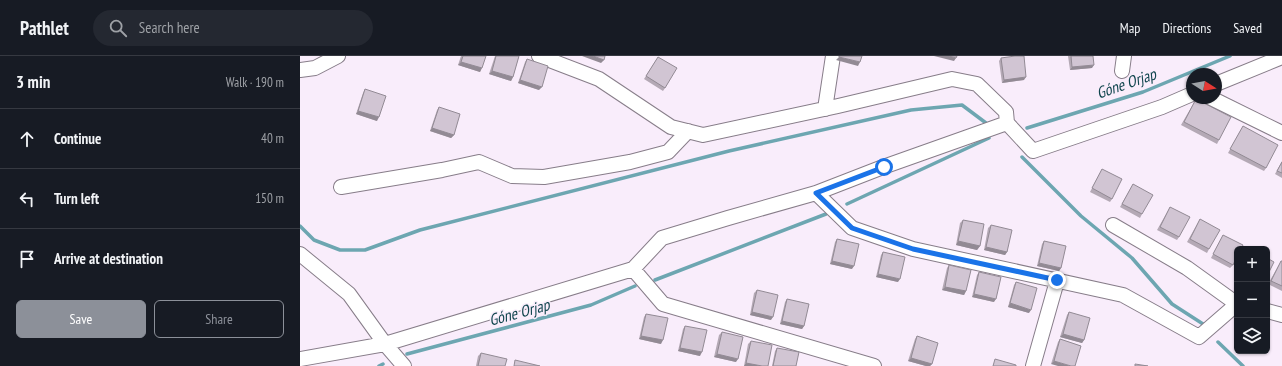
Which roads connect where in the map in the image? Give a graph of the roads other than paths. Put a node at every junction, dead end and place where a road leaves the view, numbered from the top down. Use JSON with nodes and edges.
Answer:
{"nodes":[{"id":1,"x":338,"y":56,"type":"edge"},
{"id":2,"x":539,"y":56,"type":"edge"},
{"id":3,"x":832,"y":56,"type":"edge"},
{"id":4,"x":1124,"y":56,"type":"edge"},
{"id":5,"x":1282,"y":57,"type":"edge"},
{"id":6,"x":300,"y":70,"type":"edge"},
{"id":7,"x":1122,"y":71,"type":"dead end"},
{"id":8,"x":1222,"y":82,"type":"edge"},
{"id":9,"x":1186,"y":97,"type":"edge"},
{"id":10,"x":1222,"y":103,"type":"edge"},
{"id":11,"x":825,"y":108,"type":"junction"},
{"id":12,"x":1007,"y":123,"type":"junction"},
{"id":13,"x":688,"y":131,"type":"junction"},
{"id":14,"x":1282,"y":133,"type":"edge"},
{"id":15,"x":341,"y":187,"type":"dead end"},
{"id":16,"x":816,"y":193,"type":"junction"},
{"id":17,"x":1113,"y":225,"type":"dead end"},
{"id":18,"x":300,"y":254,"type":"edge"},
{"id":19,"x":633,"y":269,"type":"junction"},
{"id":20,"x":1057,"y":280,"type":"junction"},
{"id":21,"x":1234,"y":302,"type":"edge"},
{"id":22,"x":1234,"y":307,"type":"edge"},
{"id":23,"x":1270,"y":312,"type":"edge"},
{"id":24,"x":1282,"y":315,"type":"edge"},
{"id":25,"x":385,"y":344,"type":"junction"},
{"id":26,"x":300,"y":359,"type":"edge"},
{"id":27,"x":404,"y":366,"type":"edge"},
{"id":28,"x":874,"y":366,"type":"edge"},
{"id":29,"x":1033,"y":366,"type":"edge"}],
"edges":[{"from":1,"to":6,"type":"street"},
{"from":2,"to":13,"type":"street"},
{"from":3,"to":11,"type":"street"},
{"from":4,"to":7,"type":"street"},
{"from":5,"to":8,"type":"street"},
{"from":9,"to":12,"type":"street"},
{"from":10,"to":14,"type":"street"},
{"from":11,"to":12,"type":"street"},
{"from":11,"to":13,"type":"street"},
{"from":12,"to":16,"type":"street"},
{"from":13,"to":15,"type":"street"},
{"from":16,"to":19,"type":"street"},
{"from":16,"to":20,"type":"street"},
{"from":17,"to":21,"type":"street"},
{"from":18,"to":25,"type":"street"},
{"from":19,"to":25,"type":"street"},
{"from":19,"to":28,"type":"street"},
{"from":20,"to":22,"type":"street"},
{"from":20,"to":29,"type":"street"},
{"from":23,"to":24,"type":"street"},
{"from":25,"to":26,"type":"street"},
{"from":25,"to":27,"type":"street"}]}
